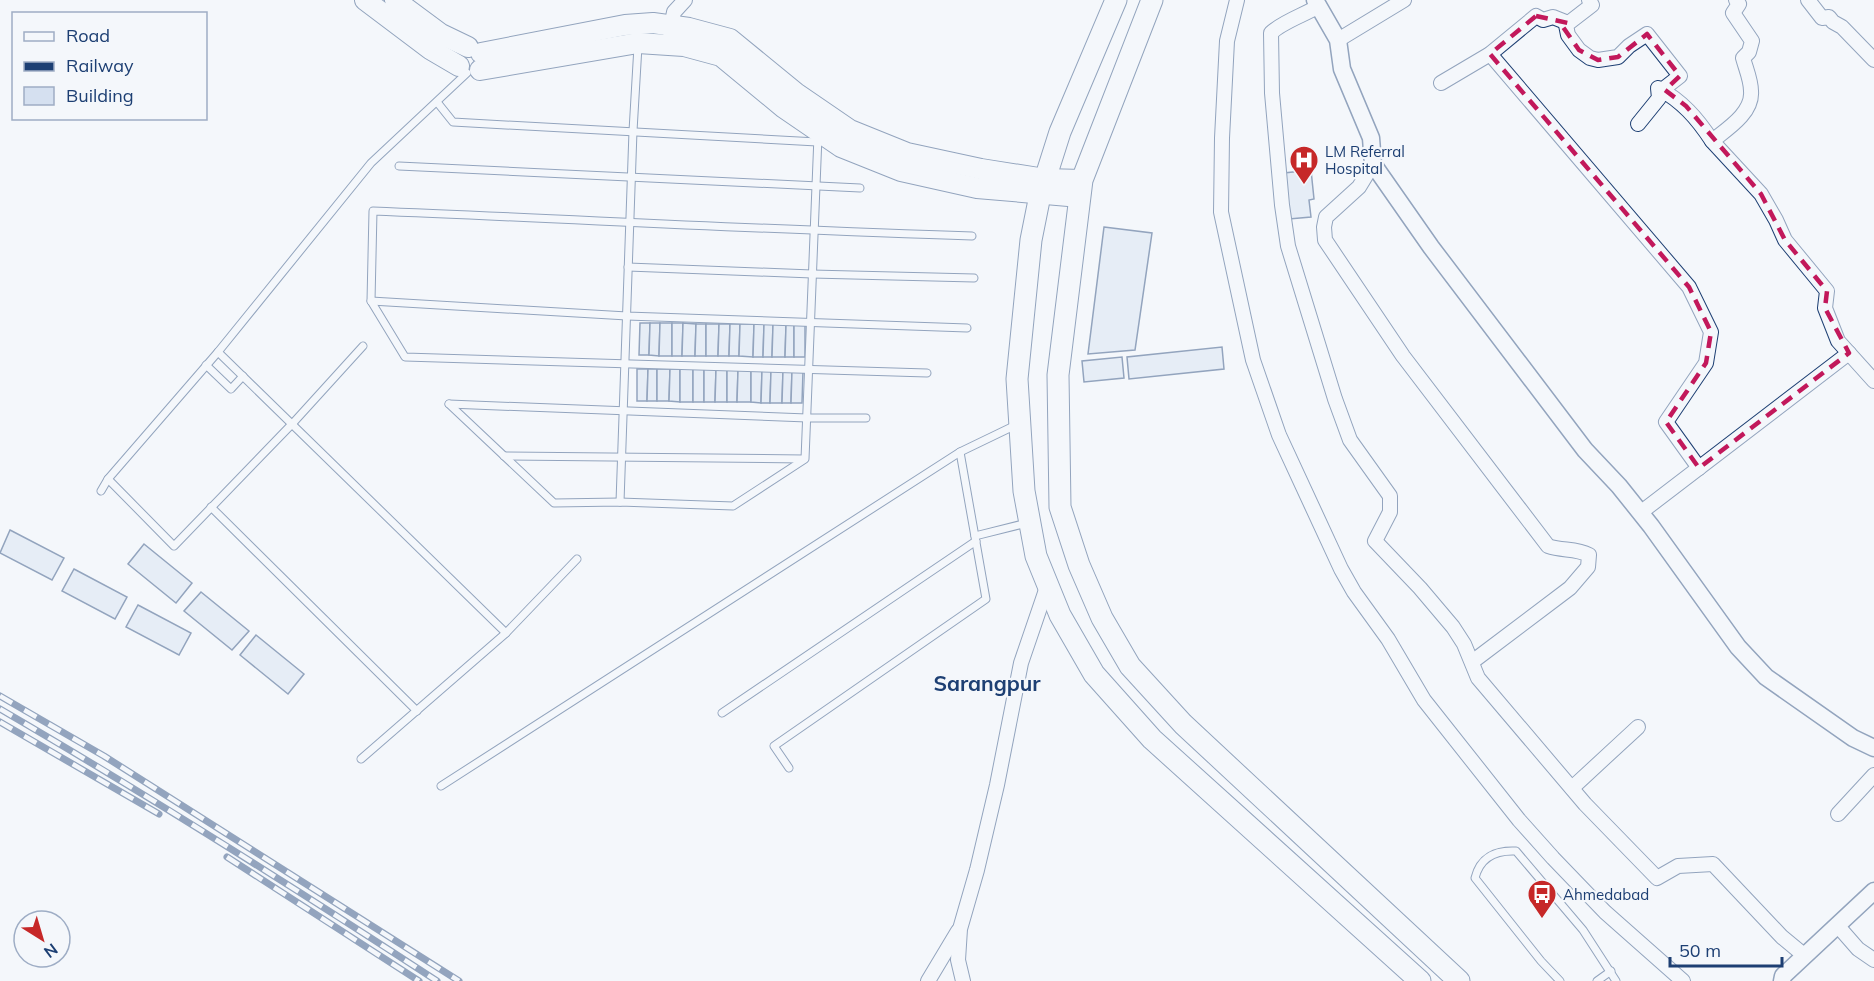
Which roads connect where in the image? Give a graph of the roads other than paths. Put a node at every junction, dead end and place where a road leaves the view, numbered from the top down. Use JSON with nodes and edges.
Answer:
{"nodes":[{"id":1,"x":365,"y":0,"type":"edge"},
{"id":2,"x":395,"y":0,"type":"edge"},
{"id":3,"x":685,"y":0,"type":"edge"},
{"id":4,"x":1116,"y":0,"type":"edge"},
{"id":5,"x":1152,"y":0,"type":"edge"},
{"id":6,"x":1237,"y":0,"type":"edge"},
{"id":7,"x":1404,"y":0,"type":"edge"},
{"id":8,"x":1589,"y":0,"type":"edge"},
{"id":9,"x":1736,"y":0,"type":"edge"},
{"id":10,"x":1808,"y":0,"type":"edge"},
{"id":11,"x":1317,"y":3,"type":"edge"},
{"id":12,"x":1568,"y":23,"type":"junction"},
{"id":13,"x":670,"y":25,"type":"junction"},
{"id":14,"x":1338,"y":40,"type":"junction"},
{"id":15,"x":638,"y":43,"type":"junction"},
{"id":16,"x":668,"y":45,"type":"junction"},
{"id":17,"x":1490,"y":54,"type":"junction"},
{"id":18,"x":1874,"y":60,"type":"edge"},
{"id":19,"x":471,"y":62,"type":"junction"},
{"id":20,"x":1441,"y":83,"type":"dead end"},
{"id":21,"x":1662,"y":90,"type":"junction"},
{"id":22,"x":437,"y":102,"type":"junction"},
{"id":23,"x":1638,"y":124,"type":"dead end"},
{"id":24,"x":633,"y":131,"type":"junction"},
{"id":25,"x":818,"y":137,"type":"junction"},
{"id":26,"x":1712,"y":141,"type":"junction"},
{"id":27,"x":1373,"y":164,"type":"junction"},
{"id":28,"x":399,"y":166,"type":"dead end"},
{"id":29,"x":632,"y":177,"type":"junction"},
{"id":30,"x":816,"y":186,"type":"junction"},
{"id":31,"x":1042,"y":187,"type":"junction"},
{"id":32,"x":860,"y":188,"type":"dead end"},
{"id":33,"x":1081,"y":189,"type":"junction"},
{"id":34,"x":630,"y":221,"type":"junction"},
{"id":35,"x":814,"y":231,"type":"junction"},
{"id":36,"x":972,"y":236,"type":"dead end"},
{"id":37,"x":628,"y":267,"type":"junction"},
{"id":38,"x":812,"y":274,"type":"junction"},
{"id":39,"x":974,"y":278,"type":"dead end"},
{"id":40,"x":371,"y":301,"type":"junction"},
{"id":41,"x":627,"y":316,"type":"junction"},
{"id":42,"x":811,"y":324,"type":"junction"},
{"id":43,"x":967,"y":328,"type":"dead end"},
{"id":44,"x":363,"y":346,"type":"dead end"},
{"id":45,"x":218,"y":352,"type":"junction"},
{"id":46,"x":1849,"y":353,"type":"junction"},
{"id":47,"x":625,"y":364,"type":"junction"},
{"id":48,"x":206,"y":365,"type":"junction"},
{"id":49,"x":809,"y":370,"type":"junction"},
{"id":50,"x":927,"y":373,"type":"dead end"},
{"id":51,"x":243,"y":376,"type":"junction"},
{"id":52,"x":1874,"y":381,"type":"edge"},
{"id":53,"x":624,"y":410,"type":"junction"},
{"id":54,"x":807,"y":418,"type":"junction"},
{"id":55,"x":866,"y":418,"type":"dead end"},
{"id":56,"x":293,"y":423,"type":"junction"},
{"id":57,"x":1020,"y":423,"type":"junction"},
{"id":58,"x":960,"y":452,"type":"junction"},
{"id":59,"x":504,"y":456,"type":"junction"},
{"id":60,"x":622,"y":457,"type":"junction"},
{"id":61,"x":805,"y":459,"type":"junction"},
{"id":62,"x":1699,"y":468,"type":"junction"},
{"id":63,"x":108,"y":479,"type":"junction"},
{"id":64,"x":101,"y":491,"type":"dead end"},
{"id":65,"x":620,"y":502,"type":"junction"},
{"id":66,"x":211,"y":507,"type":"junction"},
{"id":67,"x":1640,"y":513,"type":"junction"},
{"id":68,"x":1030,"y":523,"type":"junction"},
{"id":69,"x":975,"y":539,"type":"junction"},
{"id":70,"x":577,"y":559,"type":"dead end"},
{"id":71,"x":1048,"y":584,"type":"junction"},
{"id":72,"x":506,"y":633,"type":"junction"},
{"id":73,"x":1472,"y":662,"type":"junction"},
{"id":74,"x":417,"y":711,"type":"junction"},
{"id":75,"x":722,"y":713,"type":"dead end"},
{"id":76,"x":1638,"y":727,"type":"dead end"},
{"id":77,"x":1874,"y":748,"type":"edge"},
{"id":78,"x":361,"y":759,"type":"dead end"},
{"id":79,"x":789,"y":768,"type":"dead end"},
{"id":80,"x":1874,"y":775,"type":"edge"},
{"id":81,"x":441,"y":786,"type":"dead end"},
{"id":82,"x":1572,"y":788,"type":"junction"},
{"id":83,"x":1838,"y":814,"type":"dead end"},
{"id":84,"x":1874,"y":891,"type":"edge"},
{"id":85,"x":1837,"y":926,"type":"junction"},
{"id":86,"x":960,"y":929,"type":"junction"},
{"id":87,"x":1805,"y":956,"type":"junction"},
{"id":88,"x":1874,"y":960,"type":"edge"},
{"id":89,"x":1611,"y":971,"type":"junction"},
{"id":90,"x":928,"y":981,"type":"edge"},
{"id":91,"x":963,"y":981,"type":"edge"},
{"id":92,"x":1420,"y":981,"type":"edge"},
{"id":93,"x":1460,"y":981,"type":"edge"},
{"id":94,"x":1560,"y":981,"type":"edge"},
{"id":95,"x":1597,"y":981,"type":"edge"},
{"id":96,"x":1616,"y":981,"type":"edge"},
{"id":97,"x":1683,"y":981,"type":"edge"},
{"id":98,"x":1782,"y":981,"type":"edge"}],
"edges":[{"from":1,"to":19,"type":"main road"},
{"from":2,"to":19,"type":"main road"},
{"from":3,"to":13,"type":"street"},
{"from":4,"to":31,"type":"main road"},
{"from":5,"to":33,"type":"main road"},
{"from":6,"to":97,"type":"street"},
{"from":7,"to":14,"type":"street"},
{"from":8,"to":12,"type":"street"},
{"from":9,"to":26,"type":"street"},
{"from":10,"to":18,"type":"street"},
{"from":11,"to":14,"type":"street"},
{"from":11,"to":73,"type":"street"},
{"from":12,"to":17,"type":"street"},
{"from":12,"to":21,"type":"street"},
{"from":13,"to":16,"type":"street"},
{"from":13,"to":19,"type":"main road"},
{"from":13,"to":31,"type":"main road"},
{"from":14,"to":27,"type":"street"},
{"from":15,"to":16,"type":"main road"},
{"from":15,"to":19,"type":"main road"},
{"from":15,"to":24,"type":"lane"},
{"from":16,"to":25,"type":"main road"},
{"from":17,"to":20,"type":"street"},
{"from":17,"to":62,"type":"street"},
{"from":19,"to":22,"type":"lane"},
{"from":21,"to":23,"type":"street"},
{"from":21,"to":26,"type":"street"},
{"from":22,"to":24,"type":"lane"},
{"from":22,"to":45,"type":"lane"},
{"from":24,"to":25,"type":"lane"},
{"from":24,"to":29,"type":"lane"},
{"from":25,"to":30,"type":"lane"},
{"from":25,"to":31,"type":"main road"},
{"from":26,"to":46,"type":"street"},
{"from":27,"to":67,"type":"street"},
{"from":27,"to":73,"type":"street"},
{"from":28,"to":29,"type":"lane"},
{"from":29,"to":30,"type":"lane"},
{"from":29,"to":34,"type":"lane"},
{"from":30,"to":32,"type":"lane"},
{"from":30,"to":35,"type":"lane"},
{"from":31,"to":33,"type":"main road"},
{"from":31,"to":57,"type":"main road"},
{"from":33,"to":93,"type":"main road"},
{"from":34,"to":35,"type":"lane"},
{"from":34,"to":37,"type":"lane"},
{"from":34,"to":40,"type":"lane"},
{"from":35,"to":36,"type":"lane"},
{"from":35,"to":38,"type":"lane"},
{"from":37,"to":38,"type":"lane"},
{"from":37,"to":41,"type":"lane"},
{"from":38,"to":39,"type":"lane"},
{"from":38,"to":42,"type":"lane"},
{"from":40,"to":41,"type":"lane"},
{"from":40,"to":47,"type":"lane"},
{"from":41,"to":42,"type":"lane"},
{"from":41,"to":47,"type":"lane"},
{"from":42,"to":43,"type":"lane"},
{"from":42,"to":49,"type":"lane"},
{"from":44,"to":56,"type":"lane"},
{"from":45,"to":48,"type":"lane"},
{"from":45,"to":51,"type":"lane"},
{"from":46,"to":52,"type":"street"},
{"from":46,"to":62,"type":"street"},
{"from":47,"to":49,"type":"lane"},
{"from":47,"to":53,"type":"lane"},
{"from":48,"to":51,"type":"lane"},
{"from":48,"to":63,"type":"lane"},
{"from":49,"to":50,"type":"lane"},
{"from":49,"to":54,"type":"lane"},
{"from":51,"to":56,"type":"lane"},
{"from":53,"to":54,"type":"lane"},
{"from":53,"to":59,"type":"lane"},
{"from":53,"to":60,"type":"lane"},
{"from":54,"to":55,"type":"lane"},
{"from":54,"to":61,"type":"lane"},
{"from":56,"to":66,"type":"lane"},
{"from":56,"to":72,"type":"lane"},
{"from":57,"to":58,"type":"lane"},
{"from":57,"to":68,"type":"main road"},
{"from":58,"to":69,"type":"lane"},
{"from":58,"to":81,"type":"lane"},
{"from":59,"to":60,"type":"lane"},
{"from":59,"to":65,"type":"lane"},
{"from":60,"to":61,"type":"lane"},
{"from":60,"to":65,"type":"lane"},
{"from":61,"to":65,"type":"lane"},
{"from":62,"to":67,"type":"street"},
{"from":63,"to":64,"type":"lane"},
{"from":63,"to":66,"type":"lane"},
{"from":66,"to":74,"type":"lane"},
{"from":67,"to":77,"type":"street"},
{"from":68,"to":69,"type":"lane"},
{"from":68,"to":71,"type":"main road"},
{"from":69,"to":75,"type":"lane"},
{"from":69,"to":79,"type":"lane"},
{"from":70,"to":72,"type":"lane"},
{"from":71,"to":86,"type":"street"},
{"from":71,"to":92,"type":"main road"},
{"from":72,"to":74,"type":"lane"},
{"from":73,"to":82,"type":"street"},
{"from":74,"to":78,"type":"lane"},
{"from":76,"to":82,"type":"street"},
{"from":80,"to":83,"type":"street"},
{"from":82,"to":87,"type":"street"},
{"from":84,"to":85,"type":"street"},
{"from":85,"to":87,"type":"street"},
{"from":85,"to":88,"type":"street"},
{"from":86,"to":90,"type":"street"},
{"from":86,"to":91,"type":"street"},
{"from":87,"to":98,"type":"street"},
{"from":89,"to":94,"type":"lane"},
{"from":89,"to":95,"type":"lane"},
{"from":89,"to":96,"type":"lane"}]}
